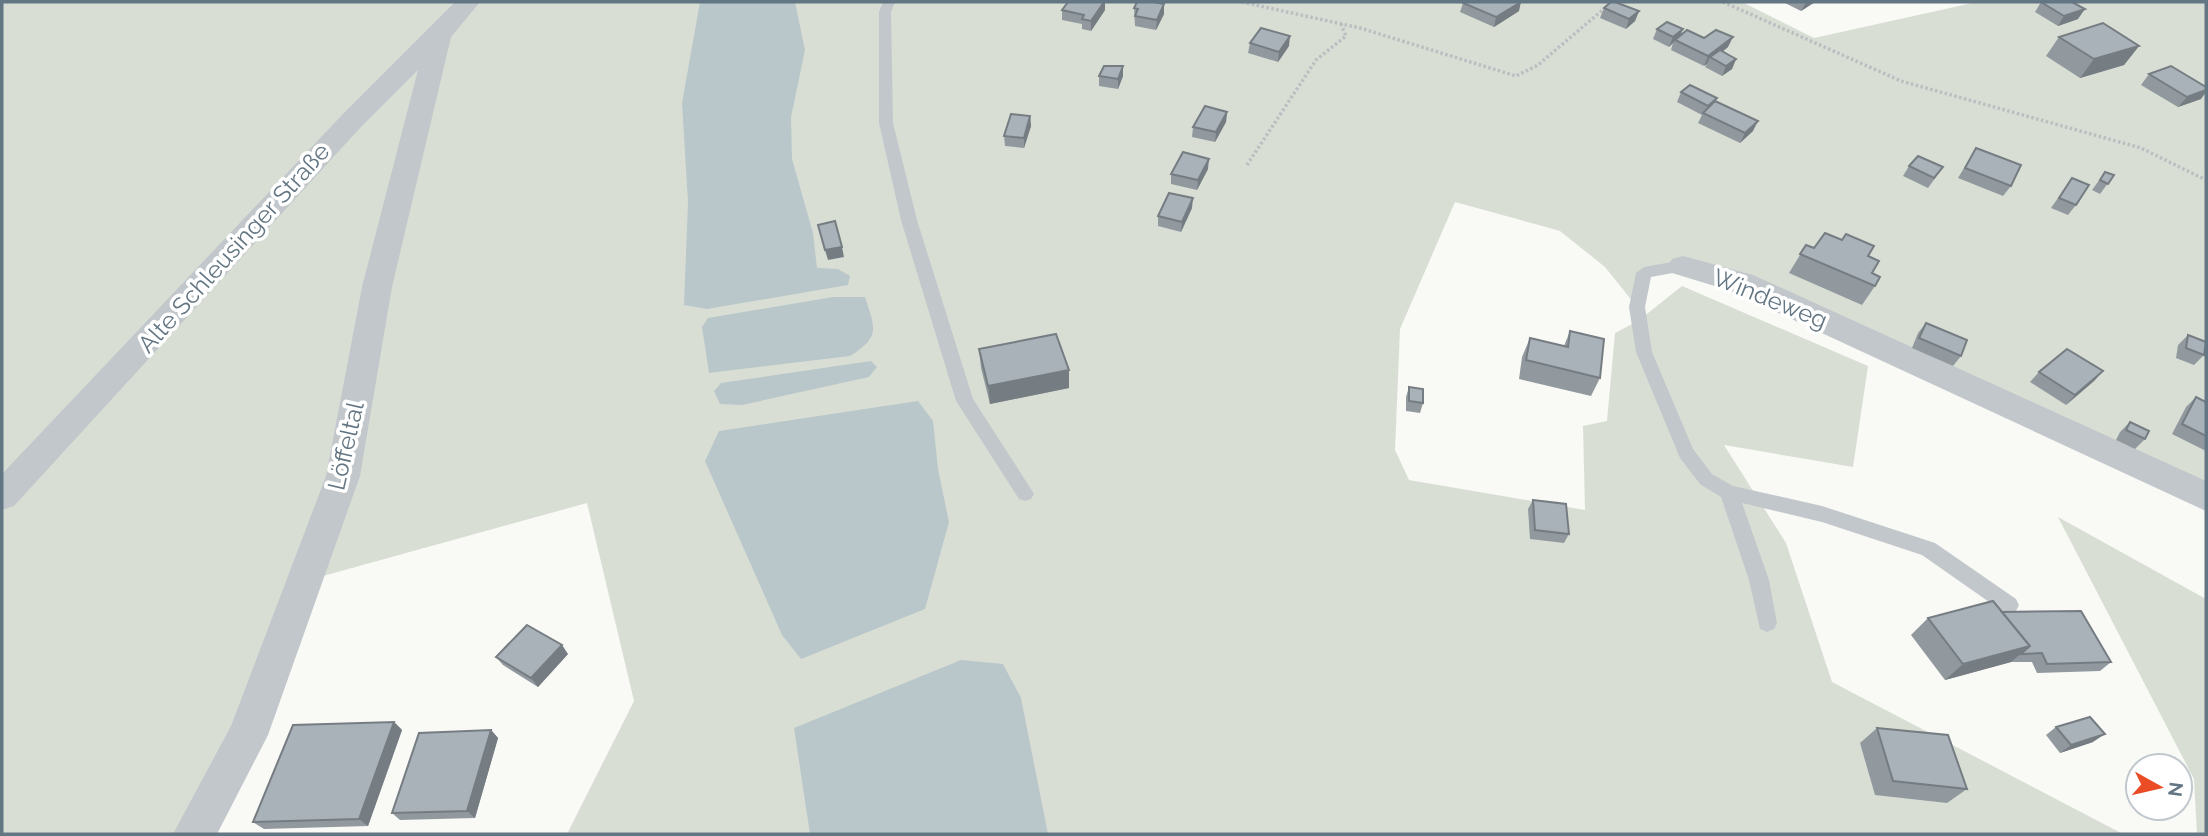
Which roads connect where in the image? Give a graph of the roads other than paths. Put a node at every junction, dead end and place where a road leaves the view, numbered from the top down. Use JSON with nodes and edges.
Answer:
{"nodes":[{"id":1,"x":468,"y":2,"type":"edge"},
{"id":2,"x":889,"y":2,"type":"edge"},
{"id":3,"x":439,"y":38,"type":"junction"},
{"id":4,"x":1683,"y":266,"type":"joint"},
{"id":5,"x":1728,"y":492,"type":"junction"},
{"id":6,"x":1025,"y":494,"type":"dead end"},
{"id":7,"x":2,"y":496,"type":"edge"},
{"id":8,"x":2206,"y":497,"type":"edge"},
{"id":9,"x":2010,"y":605,"type":"dead end"},
{"id":10,"x":1767,"y":623,"type":"dead end"},
{"id":11,"x":194,"y":834,"type":"edge"}],
"edges":[{"from":1,"to":3,"type":"street","name":"Alte Schleusinger Straße"},
{"from":2,"to":6,"type":"lane"},
{"from":3,"to":7,"type":"street","name":"Alte Schleusinger Straße"},
{"from":3,"to":11,"type":"street","name":"Löffeltal"},
{"from":4,"to":5,"type":"lane","name":"Windeweg"},
{"from":4,"to":8,"type":"street","name":"Windeweg"},
{"from":5,"to":9,"type":"lane","name":"Windeweg"},
{"from":5,"to":10,"type":"lane"}]}
